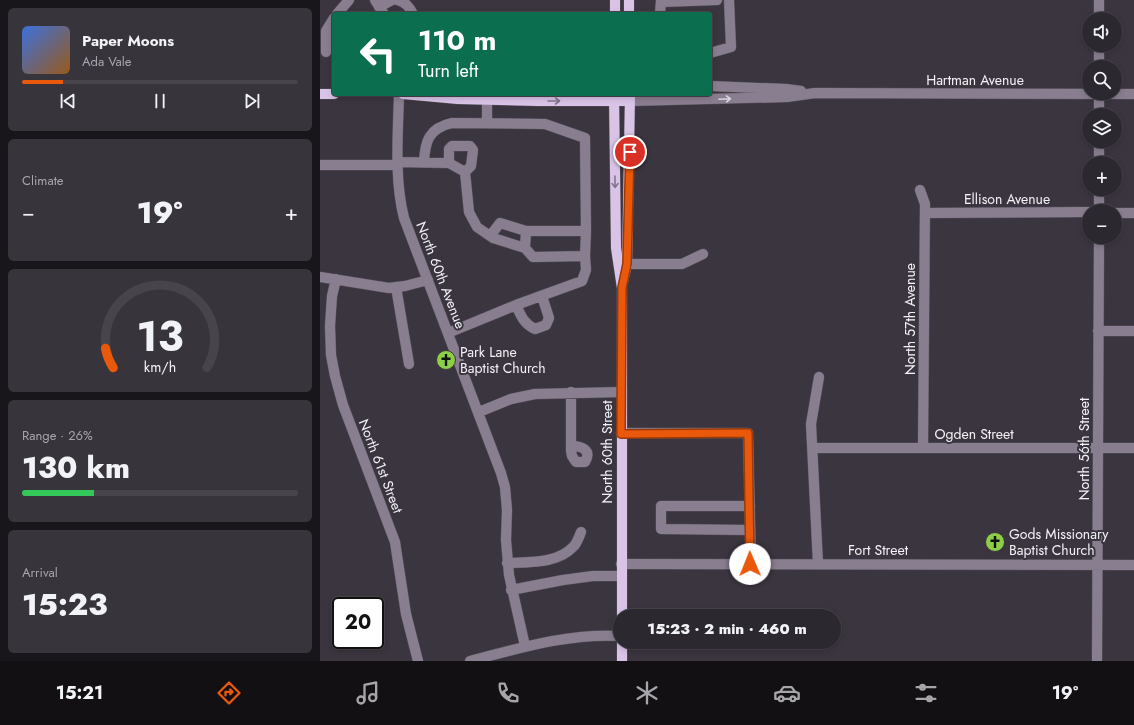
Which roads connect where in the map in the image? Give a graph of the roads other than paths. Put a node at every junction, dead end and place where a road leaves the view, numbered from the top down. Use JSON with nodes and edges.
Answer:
{"nodes":[{"id":1,"x":349,"y":0,"type":"edge"},
{"id":2,"x":392,"y":0,"type":"edge"},
{"id":3,"x":397,"y":0,"type":"edge"},
{"id":4,"x":615,"y":0,"type":"edge"},
{"id":5,"x":629,"y":0,"type":"edge"},
{"id":6,"x":717,"y":0,"type":"edge"},
{"id":7,"x":729,"y":0,"type":"edge"},
{"id":8,"x":1099,"y":0,"type":"edge"},
{"id":9,"x":661,"y":1,"type":"edge"},
{"id":10,"x":379,"y":7,"type":"edge"},
{"id":11,"x":340,"y":12,"type":"edge"},
{"id":12,"x":412,"y":12,"type":"edge"},
{"id":13,"x":615,"y":12,"type":"edge"},
{"id":14,"x":629,"y":12,"type":"edge"},
{"id":15,"x":660,"y":12,"type":"edge"},
{"id":16,"x":1099,"y":12,"type":"edge"},
{"id":17,"x":332,"y":21,"type":"edge"},
{"id":18,"x":326,"y":52,"type":"dead end"},
{"id":19,"x":712,"y":52,"type":"edge"},
{"id":20,"x":712,"y":86,"type":"edge"},
{"id":21,"x":815,"y":93,"type":"junction"},
{"id":22,"x":320,"y":94,"type":"edge"},
{"id":23,"x":332,"y":94,"type":"edge"},
{"id":24,"x":1082,"y":94,"type":"edge"},
{"id":25,"x":1122,"y":94,"type":"edge"},
{"id":26,"x":1134,"y":94,"type":"edge"},
{"id":27,"x":399,"y":96,"type":"edge"},
{"id":28,"x":426,"y":96,"type":"edge"},
{"id":29,"x":614,"y":97,"type":"edge"},
{"id":30,"x":630,"y":97,"type":"edge"},
{"id":31,"x":487,"y":99,"type":"junction"},
{"id":32,"x":487,"y":123,"type":"junction"},
{"id":33,"x":424,"y":162,"type":"junction"},
{"id":34,"x":398,"y":163,"type":"junction"},
{"id":35,"x":449,"y":163,"type":"junction"},
{"id":36,"x":320,"y":165,"type":"edge"},
{"id":37,"x":465,"y":172,"type":"junction"},
{"id":38,"x":920,"y":190,"type":"dead end"},
{"id":39,"x":1082,"y":212,"type":"edge"},
{"id":40,"x":1122,"y":212,"type":"edge"},
{"id":41,"x":925,"y":213,"type":"junction"},
{"id":42,"x":1134,"y":213,"type":"edge"},
{"id":43,"x":526,"y":231,"type":"junction"},
{"id":44,"x":586,"y":231,"type":"junction"},
{"id":45,"x":490,"y":236,"type":"junction"},
{"id":46,"x":1098,"y":244,"type":"edge"},
{"id":47,"x":524,"y":248,"type":"junction"},
{"id":48,"x":703,"y":254,"type":"dead end"},
{"id":49,"x":585,"y":256,"type":"junction"},
{"id":50,"x":627,"y":264,"type":"junction"},
{"id":51,"x":320,"y":277,"type":"edge"},
{"id":52,"x":336,"y":279,"type":"junction"},
{"id":53,"x":428,"y":280,"type":"junction"},
{"id":54,"x":396,"y":287,"type":"junction"},
{"id":55,"x":622,"y":288,"type":"junction"},
{"id":56,"x":542,"y":296,"type":"junction"},
{"id":57,"x":516,"y":305,"type":"junction"},
{"id":58,"x":1098,"y":331,"type":"junction"},
{"id":59,"x":1134,"y":331,"type":"edge"},
{"id":60,"x":448,"y":333,"type":"junction"},
{"id":61,"x":409,"y":364,"type":"dead end"},
{"id":62,"x":819,"y":377,"type":"dead end"},
{"id":63,"x":571,"y":392,"type":"junction"},
{"id":64,"x":622,"y":392,"type":"junction"},
{"id":65,"x":479,"y":412,"type":"junction"},
{"id":66,"x":621,"y":434,"type":"junction"},
{"id":67,"x":571,"y":446,"type":"dead end"},
{"id":68,"x":813,"y":448,"type":"junction"},
{"id":69,"x":924,"y":448,"type":"junction"},
{"id":70,"x":1098,"y":448,"type":"junction"},
{"id":71,"x":1134,"y":448,"type":"edge"},
{"id":72,"x":750,"y":506,"type":"junction"},
{"id":73,"x":750,"y":530,"type":"junction"},
{"id":74,"x":581,"y":532,"type":"dead end"},
{"id":75,"x":507,"y":563,"type":"junction"},
{"id":76,"x":621,"y":564,"type":"junction"},
{"id":77,"x":750,"y":564,"type":"junction"},
{"id":78,"x":818,"y":564,"type":"junction"},
{"id":79,"x":1098,"y":565,"type":"junction"},
{"id":80,"x":1134,"y":565,"type":"edge"},
{"id":81,"x":621,"y":576,"type":"junction"},
{"id":82,"x":511,"y":590,"type":"junction"},
{"id":83,"x":622,"y":609,"type":"edge"},
{"id":84,"x":613,"y":635,"type":"edge"},
{"id":85,"x":525,"y":646,"type":"junction"},
{"id":86,"x":622,"y":649,"type":"edge"},
{"id":87,"x":418,"y":661,"type":"edge"},
{"id":88,"x":472,"y":661,"type":"edge"},
{"id":89,"x":622,"y":661,"type":"edge"},
{"id":90,"x":1097,"y":661,"type":"edge"}],
"edges":[{"from":1,"to":11,"type":"street"},
{"from":2,"to":10,"type":"street"},
{"from":3,"to":12,"type":"street"},
{"from":4,"to":13,"type":"main road"},
{"from":5,"to":14,"type":"main road"},
{"from":6,"to":9,"type":"street"},
{"from":7,"to":19,"type":"street"},
{"from":8,"to":16,"type":"street"},
{"from":9,"to":15,"type":"street"},
{"from":17,"to":18,"type":"street"},
{"from":20,"to":21,"type":"street","name":"Hartman Avenue"},
{"from":21,"to":24,"type":"street","name":"Hartman Avenue"},
{"from":30,"to":21,"type":"street","name":"Hartman Avenue","one_way":true},
{"from":22,"to":23,"type":"main road"},
{"from":25,"to":26,"type":"street","name":"Hartman Avenue"},
{"from":27,"to":34,"type":"street","name":"North 60th Avenue"},
{"from":28,"to":31,"type":"main road","name":"Hartman Avenue"},
{"from":29,"to":30,"type":"main road","name":"Hartman Avenue"},
{"from":31,"to":29,"type":"main road","name":"Hartman Avenue","one_way":true},
{"from":29,"to":55,"type":"main road","name":"North 60th Street","one_way":true},
{"from":30,"to":50,"type":"main road","name":"North 60th Street"},
{"from":31,"to":32,"type":"street"},
{"from":32,"to":33,"type":"street"},
{"from":32,"to":44,"type":"street"},
{"from":33,"to":34,"type":"street"},
{"from":33,"to":35,"type":"street"},
{"from":34,"to":36,"type":"street"},
{"from":34,"to":53,"type":"street","name":"North 60th Avenue"},
{"from":35,"to":37,"type":"street"},
{"from":35,"to":37,"type":"street"},
{"from":37,"to":45,"type":"street"},
{"from":38,"to":41,"type":"street","name":"North 57th Avenue"},
{"from":39,"to":41,"type":"street","name":"Ellison Avenue"},
{"from":40,"to":42,"type":"street"},
{"from":41,"to":69,"type":"street","name":"North 57th Avenue"},
{"from":43,"to":44,"type":"street"},
{"from":43,"to":45,"type":"street"},
{"from":43,"to":47,"type":"street"},
{"from":44,"to":49,"type":"street"},
{"from":45,"to":47,"type":"street"},
{"from":46,"to":58,"type":"street","name":"North 56th Street"},
{"from":47,"to":49,"type":"street"},
{"from":48,"to":50,"type":"street"},
{"from":49,"to":56,"type":"street"},
{"from":50,"to":55,"type":"main road","name":"North 60th Street"},
{"from":51,"to":52,"type":"street"},
{"from":52,"to":54,"type":"street"},
{"from":52,"to":87,"type":"street","name":"North 61st Street"},
{"from":53,"to":54,"type":"street"},
{"from":53,"to":60,"type":"street","name":"North 60th Avenue"},
{"from":54,"to":61,"type":"street"},
{"from":55,"to":64,"type":"main road","name":"North 60th Street"},
{"from":56,"to":57,"type":"street"},
{"from":56,"to":57,"type":"street"},
{"from":57,"to":60,"type":"street"},
{"from":58,"to":59,"type":"street"},
{"from":58,"to":70,"type":"street","name":"North 56th Street"},
{"from":60,"to":65,"type":"street","name":"North 60th Avenue"},
{"from":62,"to":68,"type":"street"},
{"from":63,"to":64,"type":"street"},
{"from":63,"to":65,"type":"street"},
{"from":63,"to":67,"type":"street"},
{"from":64,"to":66,"type":"main road","name":"North 60th Street"},
{"from":65,"to":75,"type":"street","name":"North 60th Avenue"},
{"from":66,"to":72,"type":"street"},
{"from":66,"to":76,"type":"main road","name":"North 60th Street"},
{"from":68,"to":69,"type":"street","name":"Ogden Street"},
{"from":68,"to":78,"type":"street"},
{"from":69,"to":70,"type":"street","name":"Ogden Street"},
{"from":70,"to":71,"type":"street","name":"Ogden Street"},
{"from":70,"to":79,"type":"street","name":"North 56th Street"},
{"from":72,"to":73,"type":"street"},
{"from":72,"to":73,"type":"street"},
{"from":73,"to":77,"type":"street"},
{"from":74,"to":75,"type":"street"},
{"from":75,"to":82,"type":"street","name":"North 60th Avenue"},
{"from":76,"to":77,"type":"street","name":"Fort Street"},
{"from":76,"to":81,"type":"main road","name":"North 60th Street"},
{"from":77,"to":78,"type":"street","name":"Fort Street"},
{"from":78,"to":79,"type":"street","name":"Fort Street"},
{"from":79,"to":80,"type":"street","name":"Fort Street"},
{"from":79,"to":90,"type":"street","name":"North 56th Street"},
{"from":81,"to":82,"type":"street"},
{"from":81,"to":83,"type":"main road","name":"North 60th Street"},
{"from":82,"to":85,"type":"street","name":"North 60th Avenue"},
{"from":84,"to":85,"type":"street"},
{"from":85,"to":88,"type":"street"},
{"from":86,"to":89,"type":"main road"}]}
